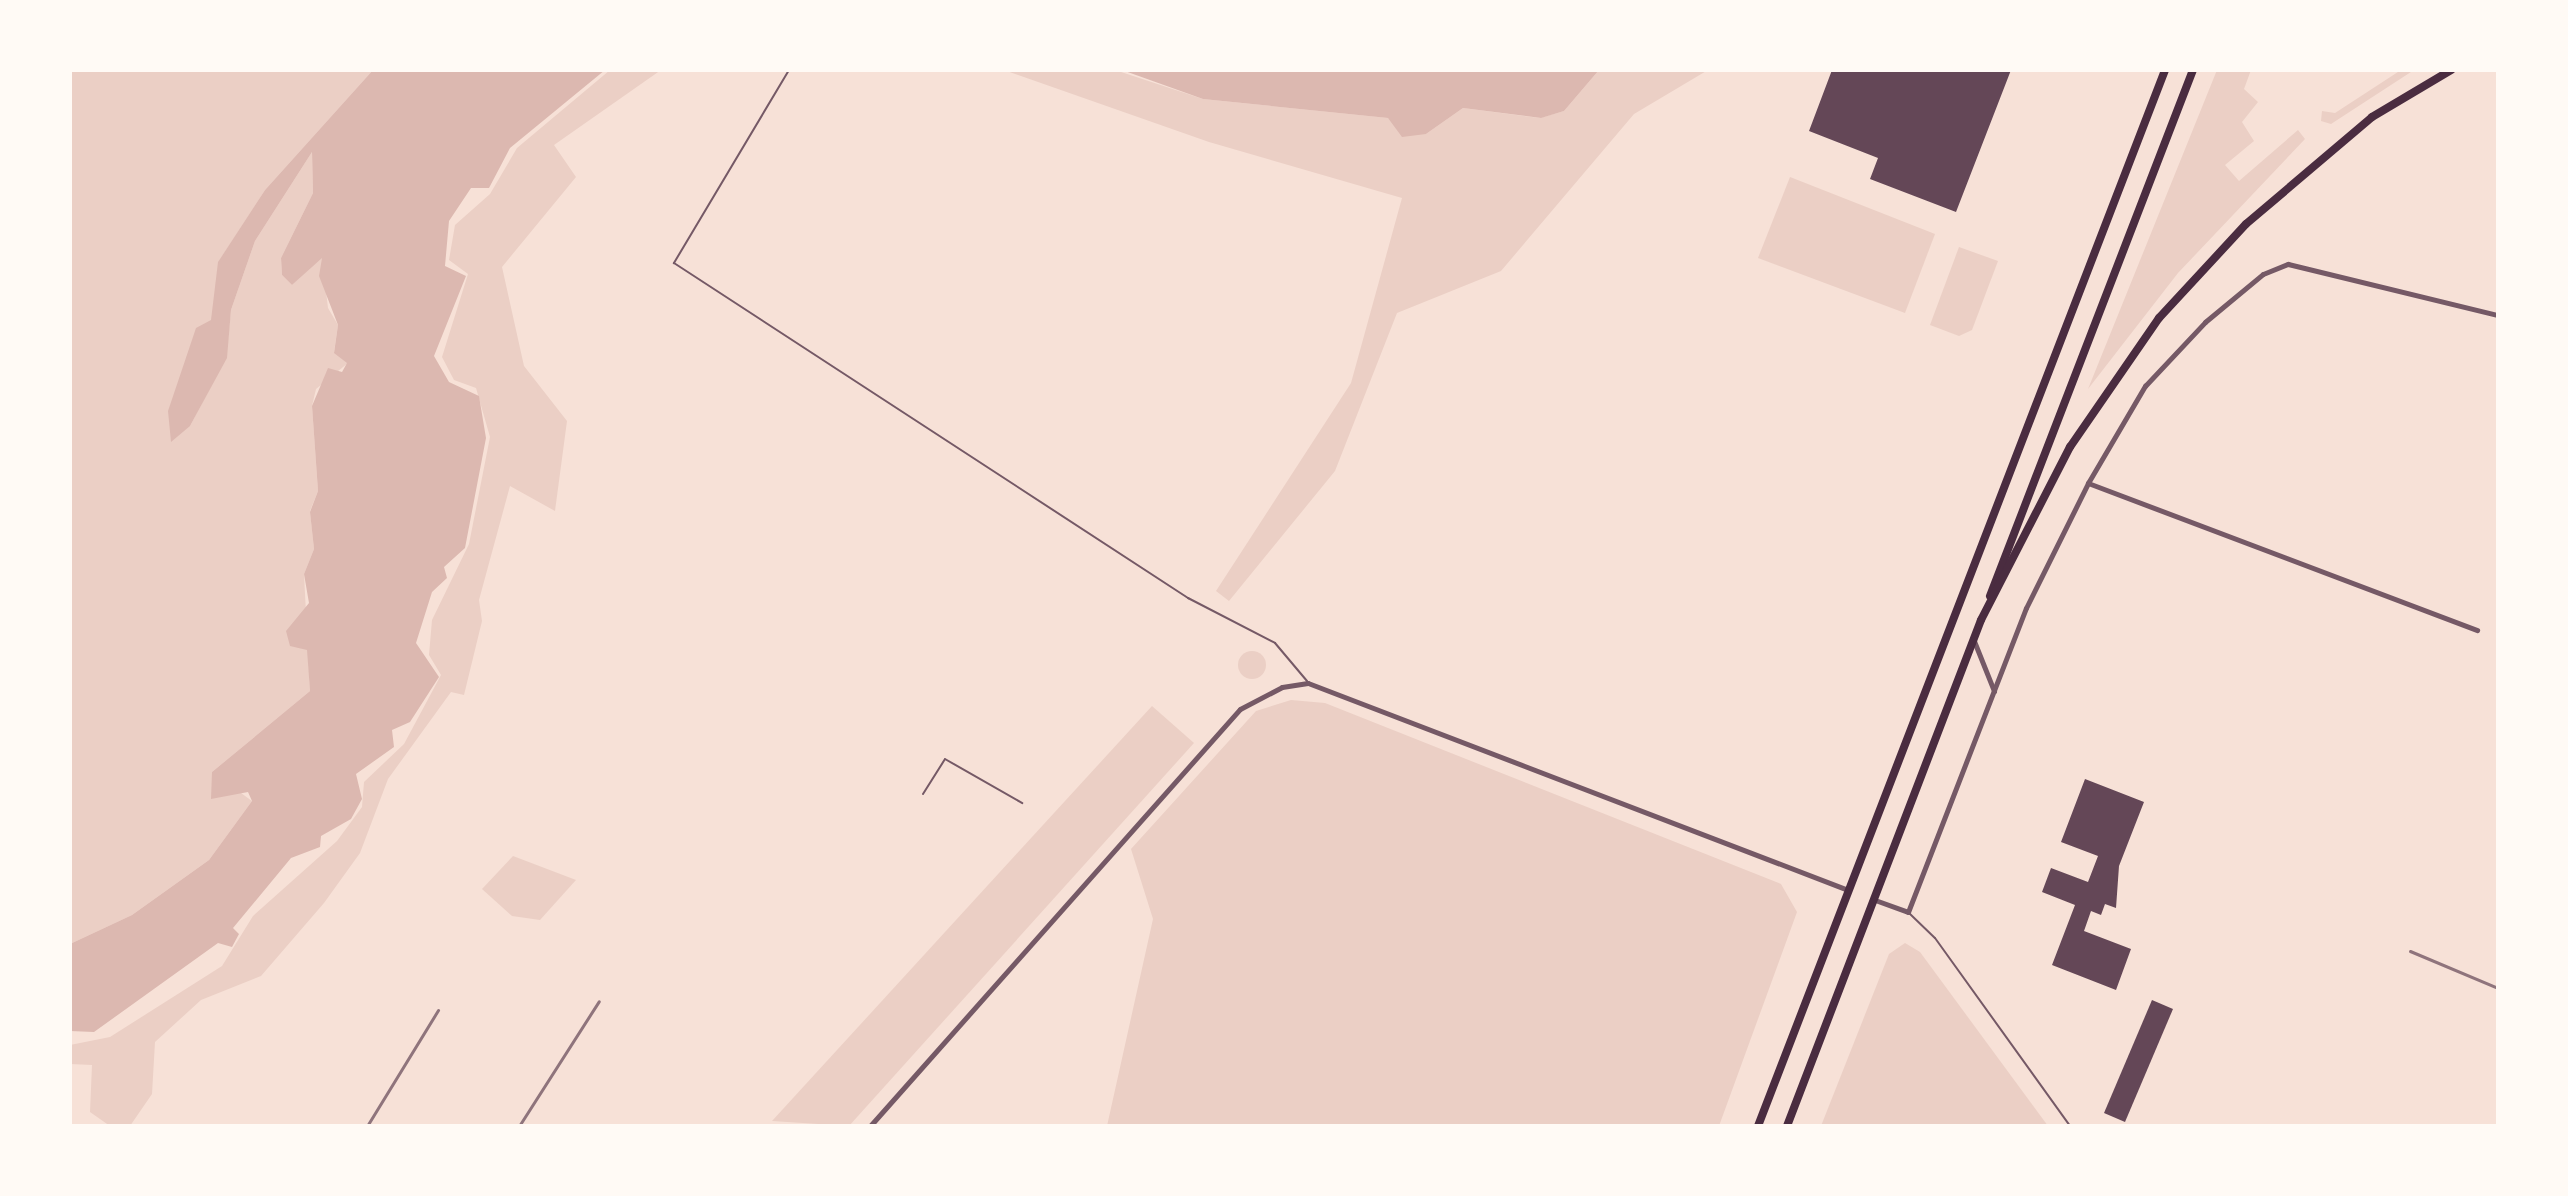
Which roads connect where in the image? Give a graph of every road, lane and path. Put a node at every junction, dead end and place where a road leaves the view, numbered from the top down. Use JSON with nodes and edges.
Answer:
{"nodes":[{"id":1,"x":789,"y":70,"type":"edge"},
{"id":2,"x":2165,"y":70,"type":"edge"},
{"id":3,"x":2193,"y":70,"type":"edge"},
{"id":4,"x":2451,"y":70,"type":"edge"},
{"id":5,"x":2498,"y":315,"type":"edge"},
{"id":6,"x":2088,"y":483,"type":"junction"},
{"id":7,"x":1981,"y":620,"type":"junction"},
{"id":8,"x":2477,"y":630,"type":"dead end"},
{"id":9,"x":1974,"y":640,"type":"junction"},
{"id":10,"x":1308,"y":683,"type":"junction"},
{"id":11,"x":1995,"y":692,"type":"junction"},
{"id":12,"x":923,"y":794,"type":"dead end"},
{"id":13,"x":1022,"y":803,"type":"dead end"},
{"id":14,"x":1849,"y":890,"type":"junction"},
{"id":15,"x":1874,"y":900,"type":"junction"},
{"id":16,"x":1908,"y":912,"type":"junction"},
{"id":17,"x":870,"y":1126,"type":"edge"},
{"id":18,"x":1758,"y":1126,"type":"edge"},
{"id":19,"x":1787,"y":1126,"type":"edge"},
{"id":20,"x":2070,"y":1126,"type":"edge"}],
"edges":[{"from":1,"to":10,"type":"lane"},
{"from":2,"to":14,"type":"main road"},
{"from":3,"to":7,"type":"main road"},
{"from":4,"to":7,"type":"main road"},
{"from":5,"to":6,"type":"street"},
{"from":6,"to":8,"type":"street"},
{"from":6,"to":11,"type":"street"},
{"from":7,"to":9,"type":"main road"},
{"from":9,"to":11,"type":"street"},
{"from":9,"to":15,"type":"main road"},
{"from":10,"to":14,"type":"street"},
{"from":10,"to":17,"type":"street"},
{"from":11,"to":16,"type":"street"},
{"from":12,"to":13,"type":"lane"},
{"from":14,"to":18,"type":"main road"},
{"from":15,"to":16,"type":"street"},
{"from":15,"to":19,"type":"main road"},
{"from":16,"to":20,"type":"lane"}]}
